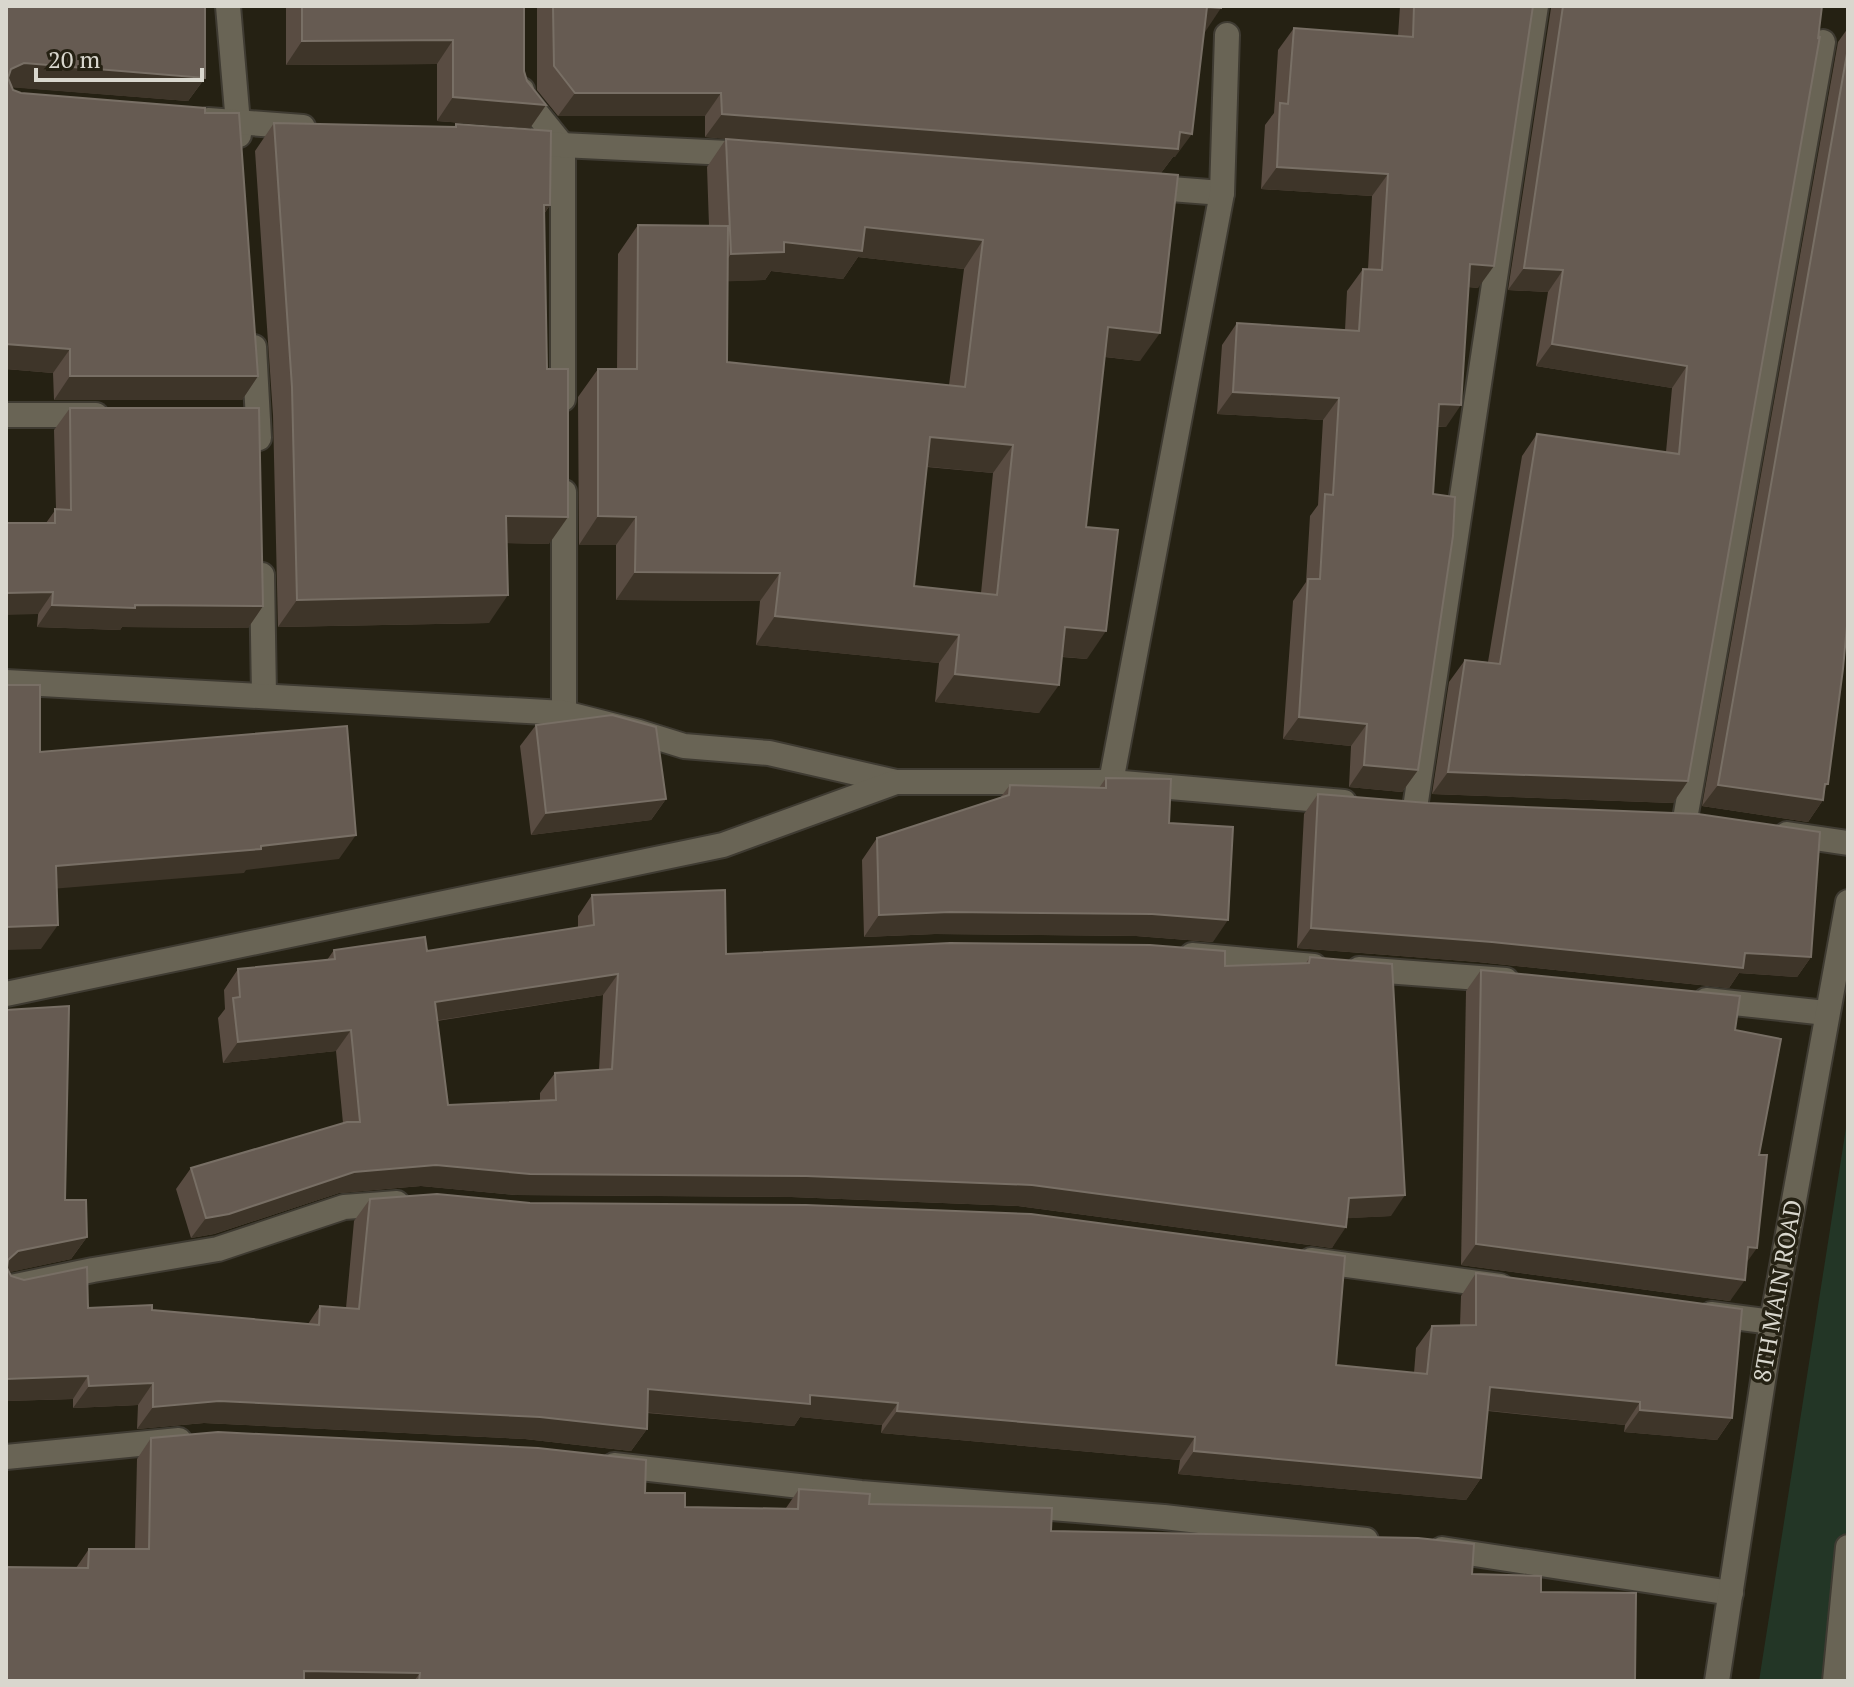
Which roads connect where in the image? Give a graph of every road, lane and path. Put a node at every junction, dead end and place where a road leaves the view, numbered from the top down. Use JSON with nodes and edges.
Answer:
{"nodes":[{"id":1,"x":228,"y":6,"type":"edge"},
{"id":2,"x":1536,"y":6,"type":"edge"},
{"id":3,"x":1227,"y":35,"type":"dead end"},
{"id":4,"x":1823,"y":42,"type":"edge"},
{"id":5,"x":522,"y":65,"type":"edge"},
{"id":6,"x":192,"y":119,"type":"edge"},
{"id":7,"x":238,"y":123,"type":"junction"},
{"id":8,"x":325,"y":129,"type":"edge"},
{"id":9,"x":499,"y":142,"type":"edge"},
{"id":10,"x":563,"y":146,"type":"junction"},
{"id":11,"x":240,"y":153,"type":"edge"},
{"id":12,"x":780,"y":156,"type":"edge"},
{"id":13,"x":1127,"y":185,"type":"edge"},
{"id":14,"x":1222,"y":193,"type":"junction"},
{"id":15,"x":252,"y":322,"type":"edge"},
{"id":16,"x":6,"y":415,"type":"edge"},
{"id":17,"x":116,"y":415,"type":"edge"},
{"id":18,"x":227,"y":415,"type":"edge"},
{"id":19,"x":258,"y":415,"type":"junction"},
{"id":20,"x":563,"y":430,"type":"edge"},
{"id":21,"x":564,"y":461,"type":"edge"},
{"id":22,"x":259,"y":462,"type":"edge"},
{"id":23,"x":261,"y":555,"type":"edge"},
{"id":24,"x":6,"y":682,"type":"edge"},
{"id":25,"x":264,"y":696,"type":"junction"},
{"id":26,"x":564,"y":713,"type":"junction"},
{"id":27,"x":896,"y":782,"type":"junction"},
{"id":28,"x":1111,"y":782,"type":"junction"},
{"id":29,"x":1686,"y":820,"type":"edge"},
{"id":30,"x":1761,"y":830,"type":"edge"},
{"id":31,"x":1848,"y":843,"type":"edge"},
{"id":32,"x":1848,"y":902,"type":"edge"},
{"id":33,"x":1165,"y":953,"type":"edge"},
{"id":34,"x":1524,"y":982,"type":"edge"},
{"id":35,"x":6,"y":994,"type":"edge"},
{"id":36,"x":1683,"y":998,"type":"edge"},
{"id":37,"x":1826,"y":1013,"type":"junction"},
{"id":38,"x":422,"y":1201,"type":"edge"},
{"id":39,"x":1287,"y":1257,"type":"edge"},
{"id":40,"x":6,"y":1288,"type":"edge"},
{"id":41,"x":1522,"y":1289,"type":"edge"},
{"id":42,"x":1694,"y":1312,"type":"edge"},
{"id":43,"x":1772,"y":1322,"type":"junction"},
{"id":44,"x":203,"y":1438,"type":"edge"},
{"id":45,"x":6,"y":1457,"type":"edge"},
{"id":46,"x":585,"y":1461,"type":"edge"},
{"id":47,"x":1848,"y":1547,"type":"edge"},
{"id":48,"x":1731,"y":1593,"type":"junction"},
{"id":49,"x":1717,"y":1681,"type":"edge"},
{"id":50,"x":1835,"y":1681,"type":"edge"}],
"edges":[{"from":1,"to":7,"type":"street"},
{"from":2,"to":28,"type":"street"},
{"from":3,"to":14,"type":"street"},
{"from":4,"to":29,"type":"street"},
{"from":5,"to":10,"type":"street"},
{"from":6,"to":7,"type":"street"},
{"from":7,"to":8,"type":"street"},
{"from":7,"to":11,"type":"street"},
{"from":9,"to":10,"type":"street"},
{"from":10,"to":12,"type":"street"},
{"from":10,"to":20,"type":"street"},
{"from":13,"to":14,"type":"street"},
{"from":14,"to":28,"type":"street"},
{"from":15,"to":19,"type":"street"},
{"from":16,"to":17,"type":"street"},
{"from":18,"to":19,"type":"street"},
{"from":19,"to":22,"type":"street"},
{"from":21,"to":26,"type":"street"},
{"from":23,"to":25,"type":"street"},
{"from":24,"to":25,"type":"street"},
{"from":25,"to":26,"type":"street"},
{"from":26,"to":27,"type":"street"},
{"from":27,"to":28,"type":"street"},
{"from":27,"to":35,"type":"street"},
{"from":30,"to":31,"type":"street"},
{"from":32,"to":37,"type":"street","name":"8TH MAIN ROAD"},
{"from":33,"to":34,"type":"street"},
{"from":36,"to":37,"type":"street"},
{"from":37,"to":43,"type":"street","name":"8TH MAIN ROAD"},
{"from":38,"to":40,"type":"street"},
{"from":39,"to":41,"type":"street"},
{"from":42,"to":43,"type":"street"},
{"from":43,"to":48,"type":"street","name":"8TH MAIN ROAD"},
{"from":44,"to":45,"type":"street"},
{"from":46,"to":48,"type":"street"},
{"from":47,"to":50,"type":"street"},
{"from":48,"to":49,"type":"street","name":"8TH MAIN ROAD"}]}
